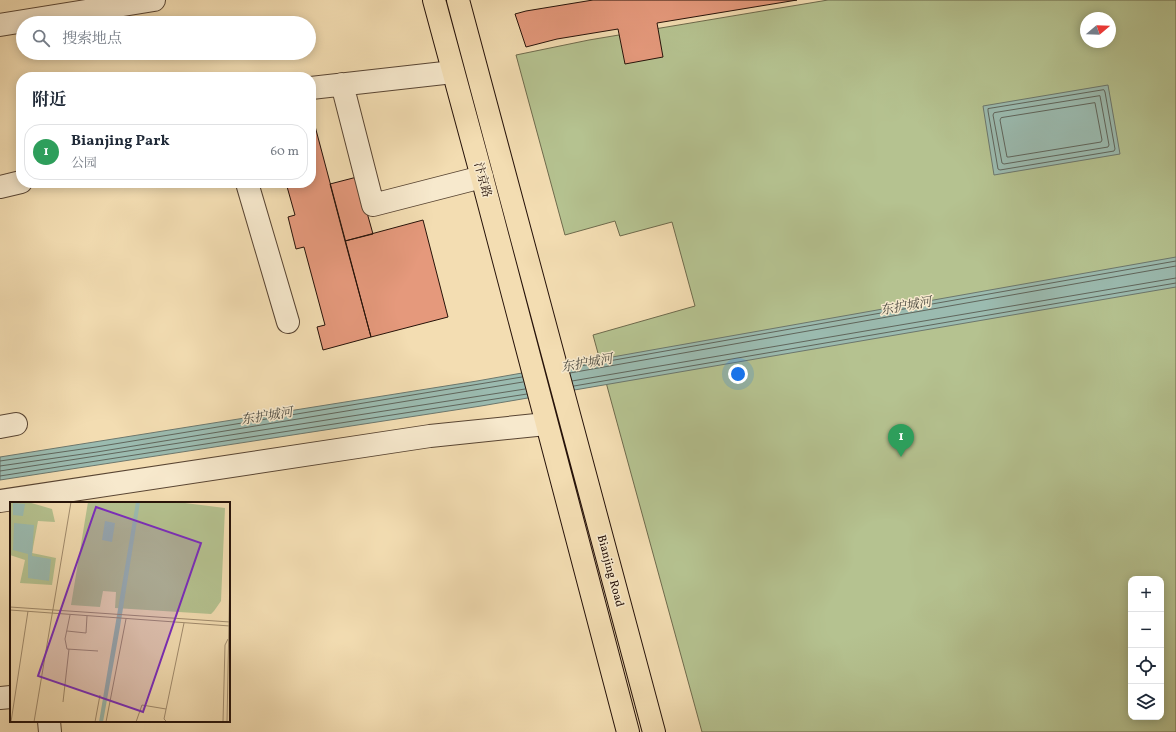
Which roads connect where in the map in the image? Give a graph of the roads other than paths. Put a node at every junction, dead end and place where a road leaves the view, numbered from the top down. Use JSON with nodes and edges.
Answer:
{"nodes":[{"id":1,"x":154,"y":0,"type":"edge"},
{"id":2,"x":434,"y":0,"type":"edge"},
{"id":3,"x":458,"y":0,"type":"edge"},
{"id":4,"x":55,"y":16,"type":"edge"},
{"id":5,"x":16,"y":22,"type":"edge"},
{"id":6,"x":0,"y":25,"type":"edge"},
{"id":7,"x":453,"y":72,"type":"junction"},
{"id":8,"x":342,"y":84,"type":"junction"},
{"id":9,"x":316,"y":87,"type":"edge"},
{"id":10,"x":482,"y":177,"type":"junction"},
{"id":11,"x":16,"y":183,"type":"edge"},
{"id":12,"x":0,"y":187,"type":"edge"},
{"id":13,"x":248,"y":188,"type":"edge"},
{"id":14,"x":288,"y":322,"type":"dead end"},
{"id":15,"x":567,"y":409,"type":"joint"},
{"id":16,"x":545,"y":418,"type":"junction"},
{"id":17,"x":0,"y":502,"type":"edge"},
{"id":18,"x":10,"y":697,"type":"edge"},
{"id":19,"x":0,"y":698,"type":"edge"},
{"id":20,"x":48,"y":722,"type":"edge"},
{"id":21,"x":50,"y":732,"type":"edge"},
{"id":22,"x":628,"y":732,"type":"edge"},
{"id":23,"x":654,"y":732,"type":"edge"}],
"edges":[{"from":1,"to":4,"type":"street"},
{"from":2,"to":7,"type":"main road","name":"汴京路"},
{"from":3,"to":15,"type":"main road","name":"汴京路"},
{"from":5,"to":6,"type":"street"},
{"from":7,"to":8,"type":"street"},
{"from":7,"to":10,"type":"main road","name":"汴京路"},
{"from":8,"to":9,"type":"street"},
{"from":8,"to":10,"type":"street"},
{"from":10,"to":16,"type":"main road","name":"汴京路"},
{"from":11,"to":12,"type":"street"},
{"from":13,"to":14,"type":"street"},
{"from":15,"to":23,"type":"main road","name":"Bianjing Road"},
{"from":16,"to":17,"type":"street"},
{"from":16,"to":22,"type":"main road","name":"Bianjing Road"},
{"from":18,"to":19,"type":"street"},
{"from":20,"to":21,"type":"street"}]}
